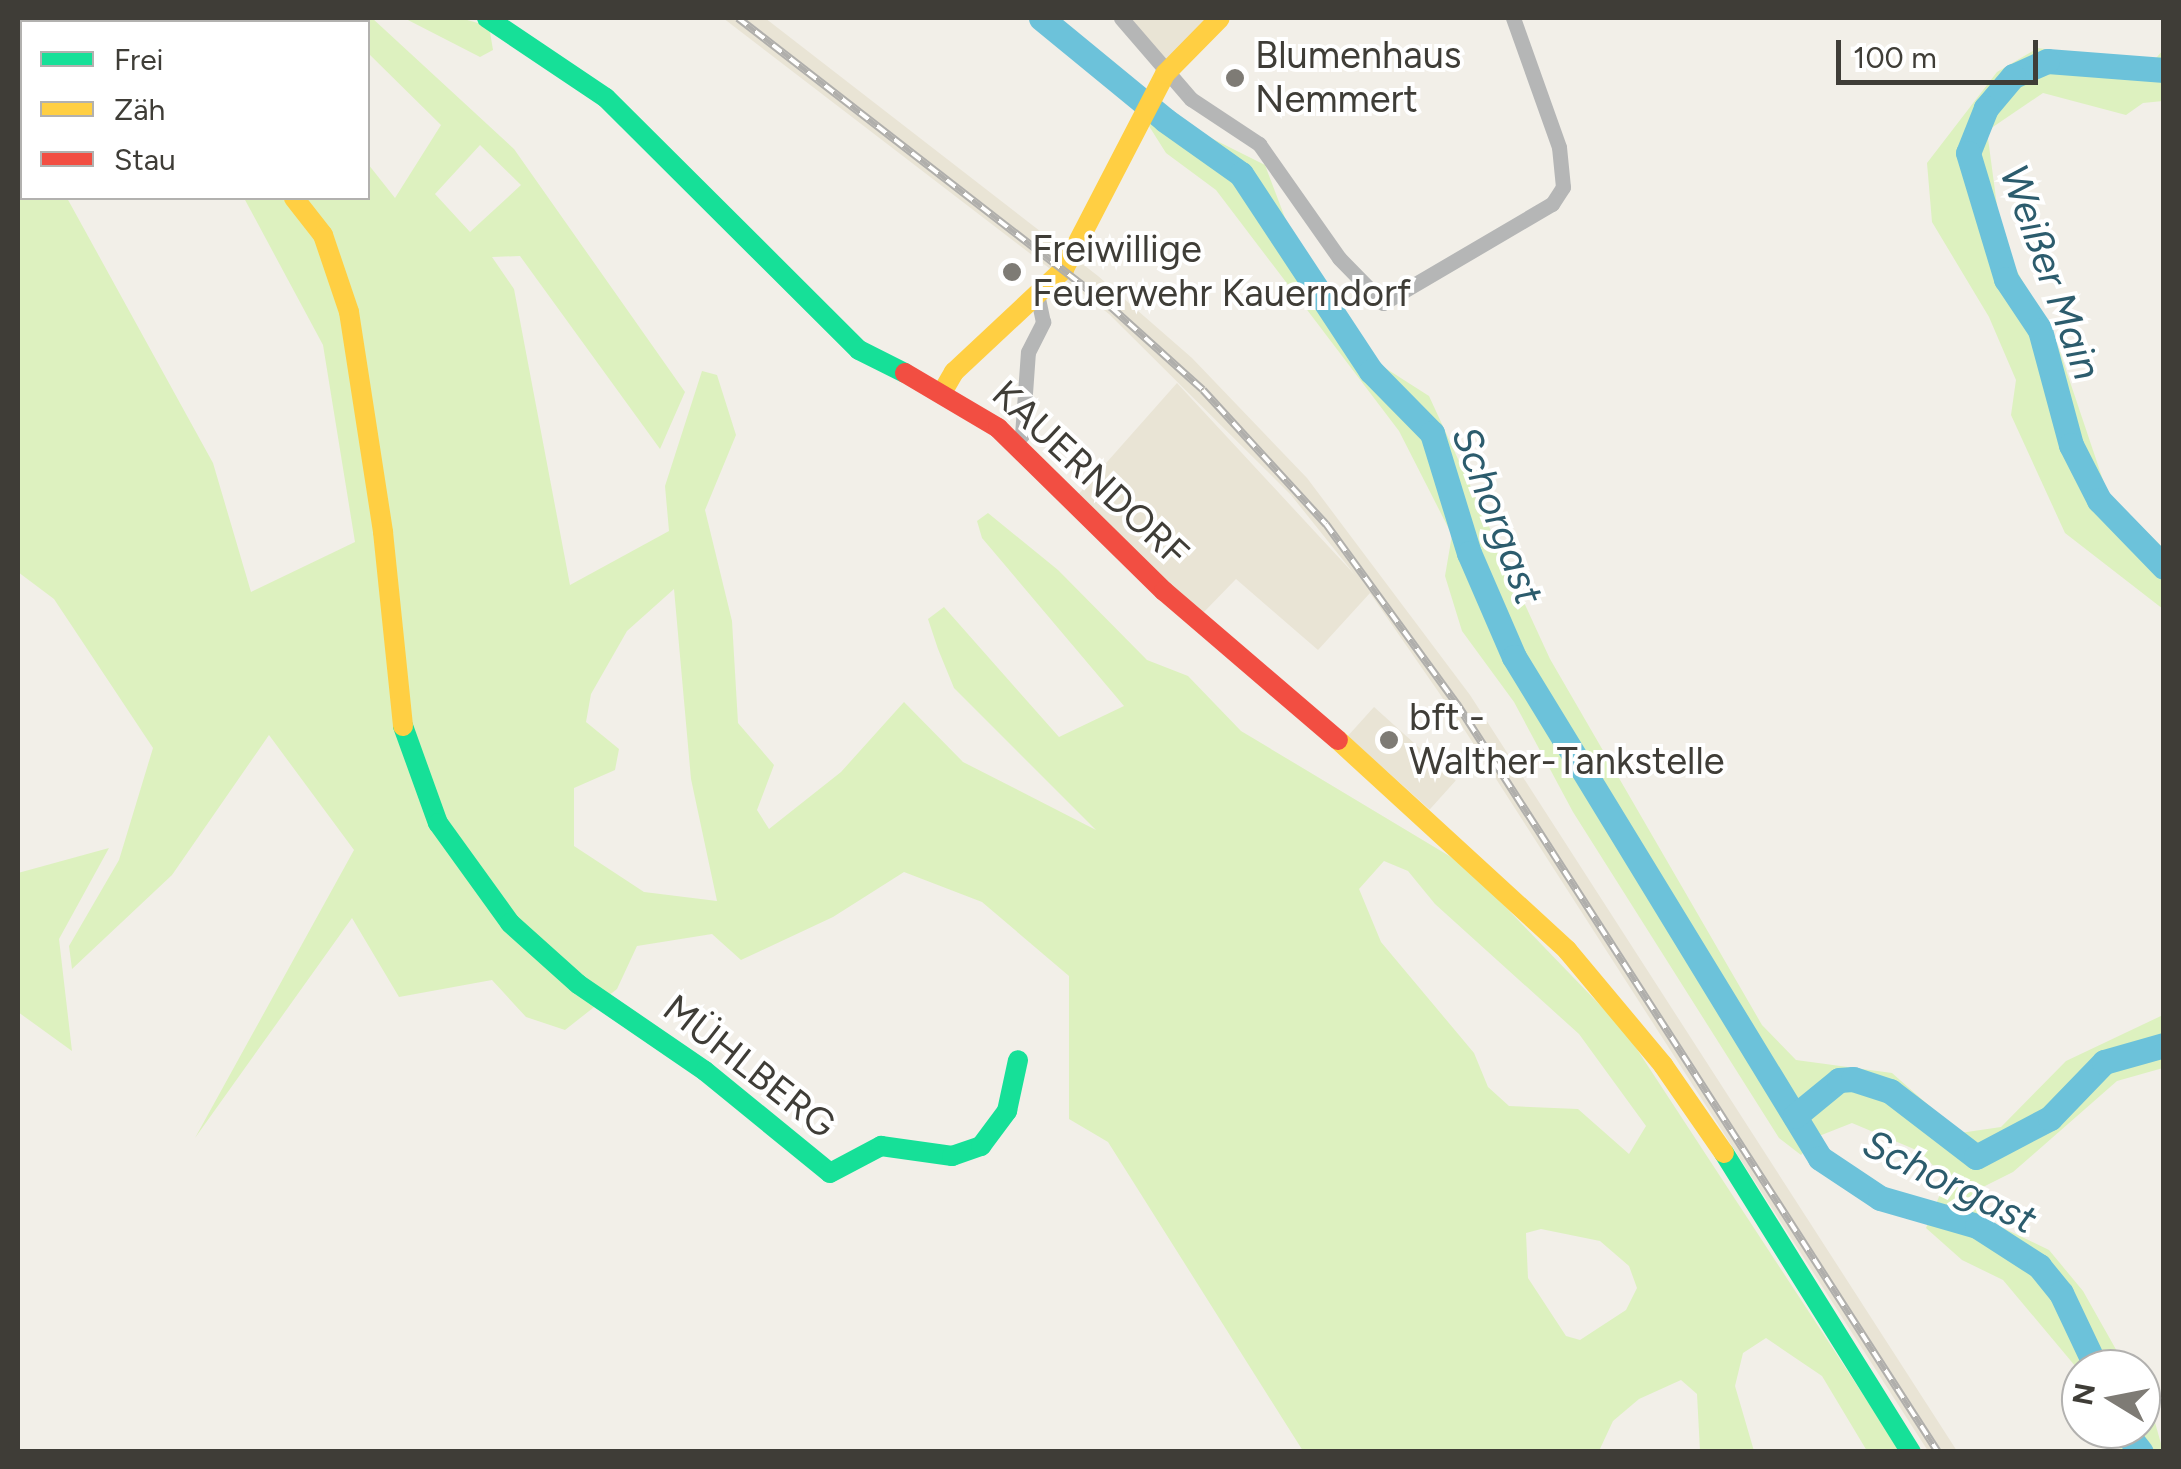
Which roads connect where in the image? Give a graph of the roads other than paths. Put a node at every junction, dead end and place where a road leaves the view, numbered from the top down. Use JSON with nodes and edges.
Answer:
{"nodes":[{"id":1,"x":487,"y":18,"type":"edge"},
{"id":2,"x":1121,"y":18,"type":"edge"},
{"id":3,"x":1220,"y":18,"type":"edge"},
{"id":4,"x":1513,"y":18,"type":"edge"},
{"id":5,"x":1160,"y":81,"type":"junction"},
{"id":6,"x":296,"y":200,"type":"edge"},
{"id":7,"x":1038,"y":298,"type":"junction"},
{"id":8,"x":944,"y":392,"type":"junction"},
{"id":9,"x":1014,"y":443,"type":"junction"},
{"id":10,"x":1018,"y":1060,"type":"dead end"},
{"id":11,"x":1911,"y":1452,"type":"edge"}],
"edges":[{"from":1,"to":8,"type":"main road","name":"KAUERNDORF"},
{"from":2,"to":5,"type":"street"},
{"from":3,"to":5,"type":"main road"},
{"from":4,"to":5,"type":"street"},
{"from":5,"to":7,"type":"main road"},
{"from":6,"to":10,"type":"main road","name":"MÜHLBERG"},
{"from":7,"to":8,"type":"main road"},
{"from":7,"to":9,"type":"street"},
{"from":8,"to":9,"type":"main road","name":"KAUERNDORF"},
{"from":9,"to":11,"type":"main road","name":"KAUERNDORF"}]}
